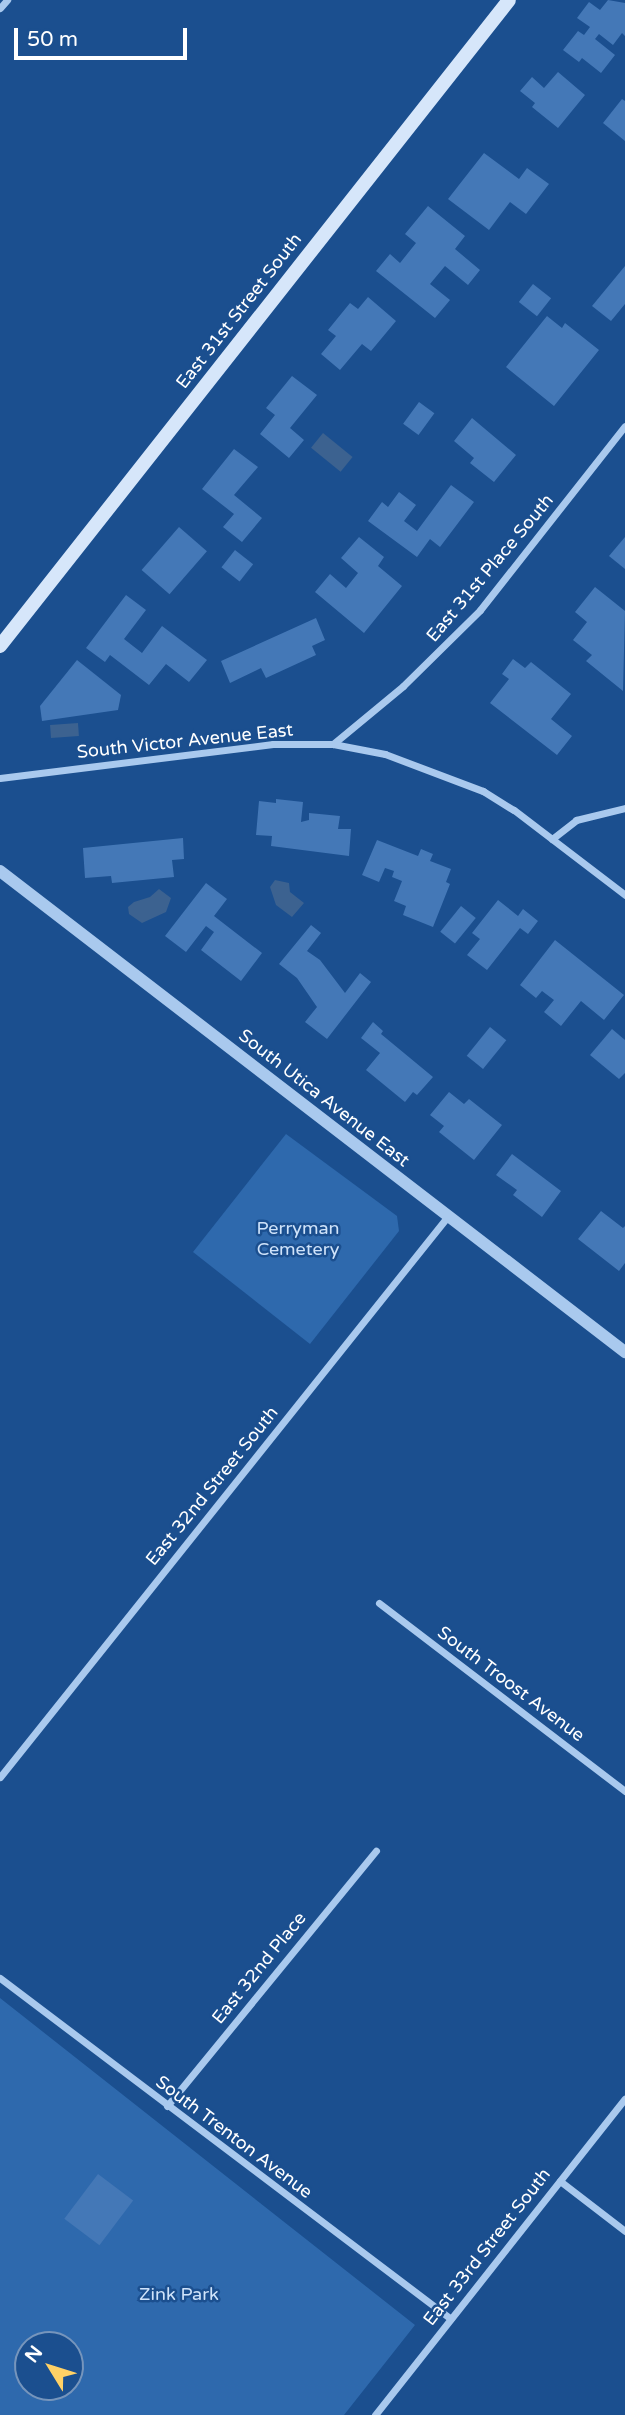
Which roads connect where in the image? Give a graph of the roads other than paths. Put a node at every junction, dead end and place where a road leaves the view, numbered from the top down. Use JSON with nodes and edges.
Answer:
{"nodes":[{"id":1,"x":7,"y":0,"type":"edge"},
{"id":2,"x":509,"y":0,"type":"edge"},
{"id":3,"x":0,"y":8,"type":"edge"},
{"id":4,"x":625,"y":426,"type":"edge"},
{"id":5,"x":0,"y":646,"type":"edge"},
{"id":6,"x":333,"y":744,"type":"junction"},
{"id":7,"x":0,"y":778,"type":"edge"},
{"id":8,"x":625,"y":808,"type":"edge"},
{"id":9,"x":552,"y":839,"type":"junction"},
{"id":10,"x":0,"y":871,"type":"edge"},
{"id":11,"x":625,"y":895,"type":"edge"},
{"id":12,"x":448,"y":1216,"type":"junction"},
{"id":13,"x":625,"y":1352,"type":"edge"},
{"id":14,"x":379,"y":1603,"type":"dead end"},
{"id":15,"x":0,"y":1777,"type":"edge"},
{"id":16,"x":625,"y":1791,"type":"edge"},
{"id":17,"x":376,"y":1851,"type":"dead end"},
{"id":18,"x":0,"y":1978,"type":"edge"},
{"id":19,"x":625,"y":2099,"type":"edge"},
{"id":20,"x":167,"y":2106,"type":"junction"},
{"id":21,"x":559,"y":2180,"type":"junction"},
{"id":22,"x":625,"y":2231,"type":"edge"},
{"id":23,"x":451,"y":2319,"type":"junction"},
{"id":24,"x":375,"y":2415,"type":"edge"}],
"edges":[{"from":1,"to":3,"type":"street"},
{"from":2,"to":5,"type":"main road","name":"East 31st Street South"},
{"from":4,"to":6,"type":"street","name":"East 31st Place South"},
{"from":6,"to":7,"type":"street","name":"South Victor Avenue East"},
{"from":6,"to":9,"type":"street","name":"South Victor Avenue East"},
{"from":8,"to":9,"type":"street"},
{"from":9,"to":11,"type":"street","name":"South Victor Avenue East"},
{"from":10,"to":12,"type":"street","name":"South Utica Avenue East"},
{"from":12,"to":13,"type":"street","name":"South Utica Avenue East"},
{"from":12,"to":15,"type":"street","name":"East 32nd Street South"},
{"from":14,"to":16,"type":"street","name":"South Troost Avenue"},
{"from":17,"to":20,"type":"street","name":"East 32nd Place"},
{"from":18,"to":20,"type":"street","name":"South Trenton Avenue"},
{"from":19,"to":21,"type":"street","name":"East 33rd Street South"},
{"from":20,"to":23,"type":"street","name":"South Trenton Avenue"},
{"from":21,"to":22,"type":"street"},
{"from":21,"to":23,"type":"street","name":"East 33rd Street South"},
{"from":23,"to":24,"type":"street","name":"East 33rd Street South"}]}
